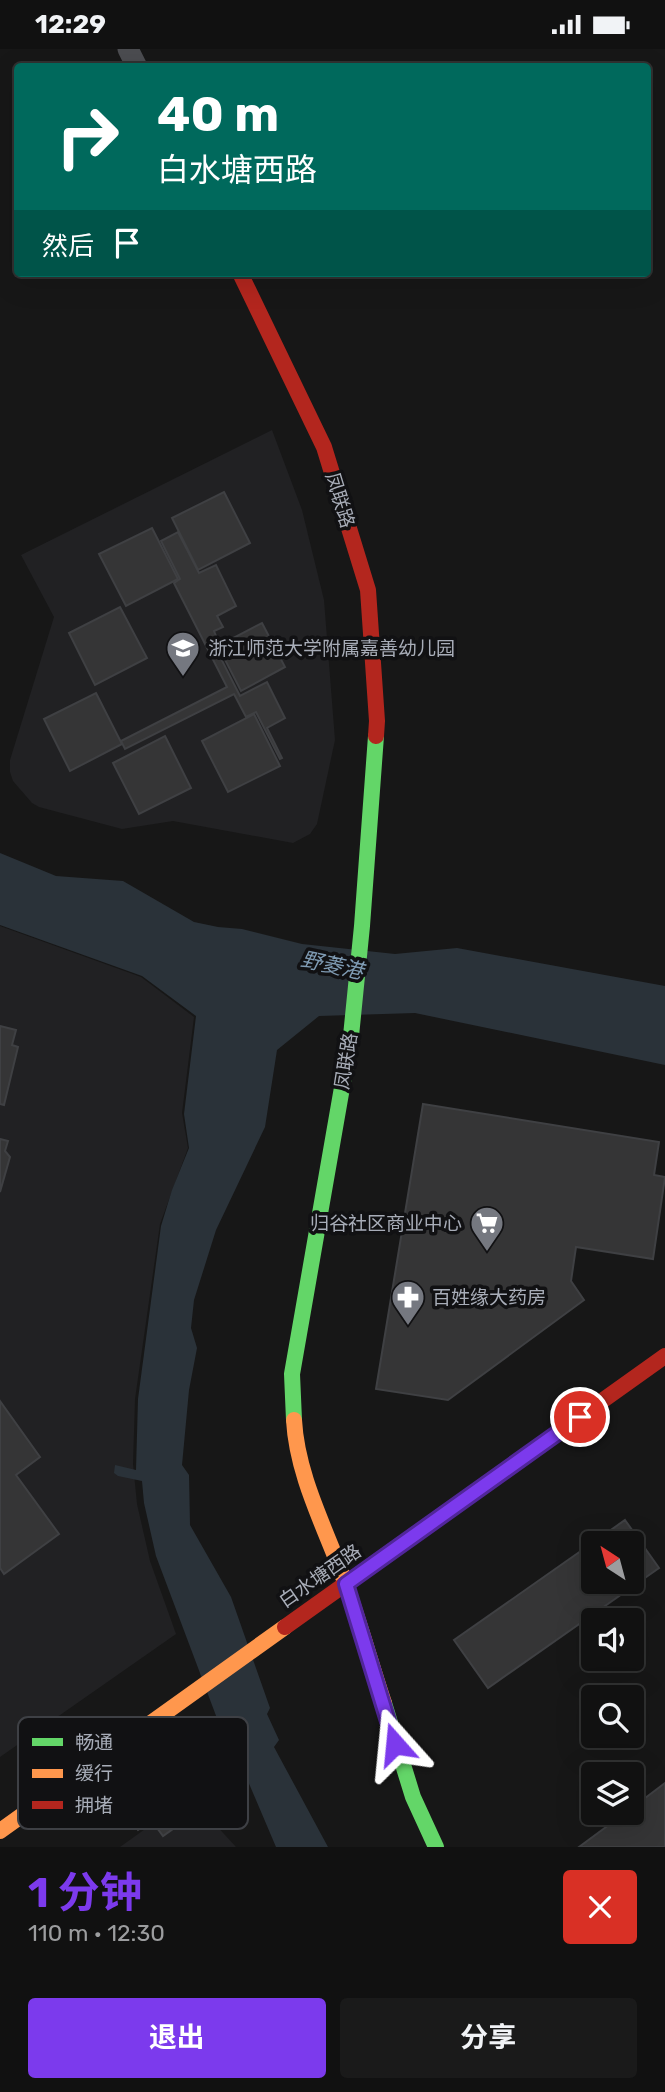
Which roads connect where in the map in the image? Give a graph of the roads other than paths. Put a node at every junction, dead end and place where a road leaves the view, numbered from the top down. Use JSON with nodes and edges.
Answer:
{"nodes":[{"id":1,"x":242,"y":277,"type":"edge"},
{"id":2,"x":665,"y":1356,"type":"edge"},
{"id":3,"x":346,"y":1584,"type":"junction"},
{"id":4,"x":159,"y":1717,"type":"edge"},
{"id":5,"x":18,"y":1818,"type":"edge"},
{"id":6,"x":0,"y":1831,"type":"edge"},
{"id":7,"x":436,"y":1847,"type":"edge"}],
"edges":[{"from":1,"to":3,"type":"street","name":"凤联路"},
{"from":2,"to":3,"type":"street","name":"白水塘西路"},
{"from":3,"to":4,"type":"street","name":"白水塘西路"},
{"from":3,"to":7,"type":"street","name":"凤联路"},
{"from":5,"to":6,"type":"street","name":"白水塘西路"}]}
